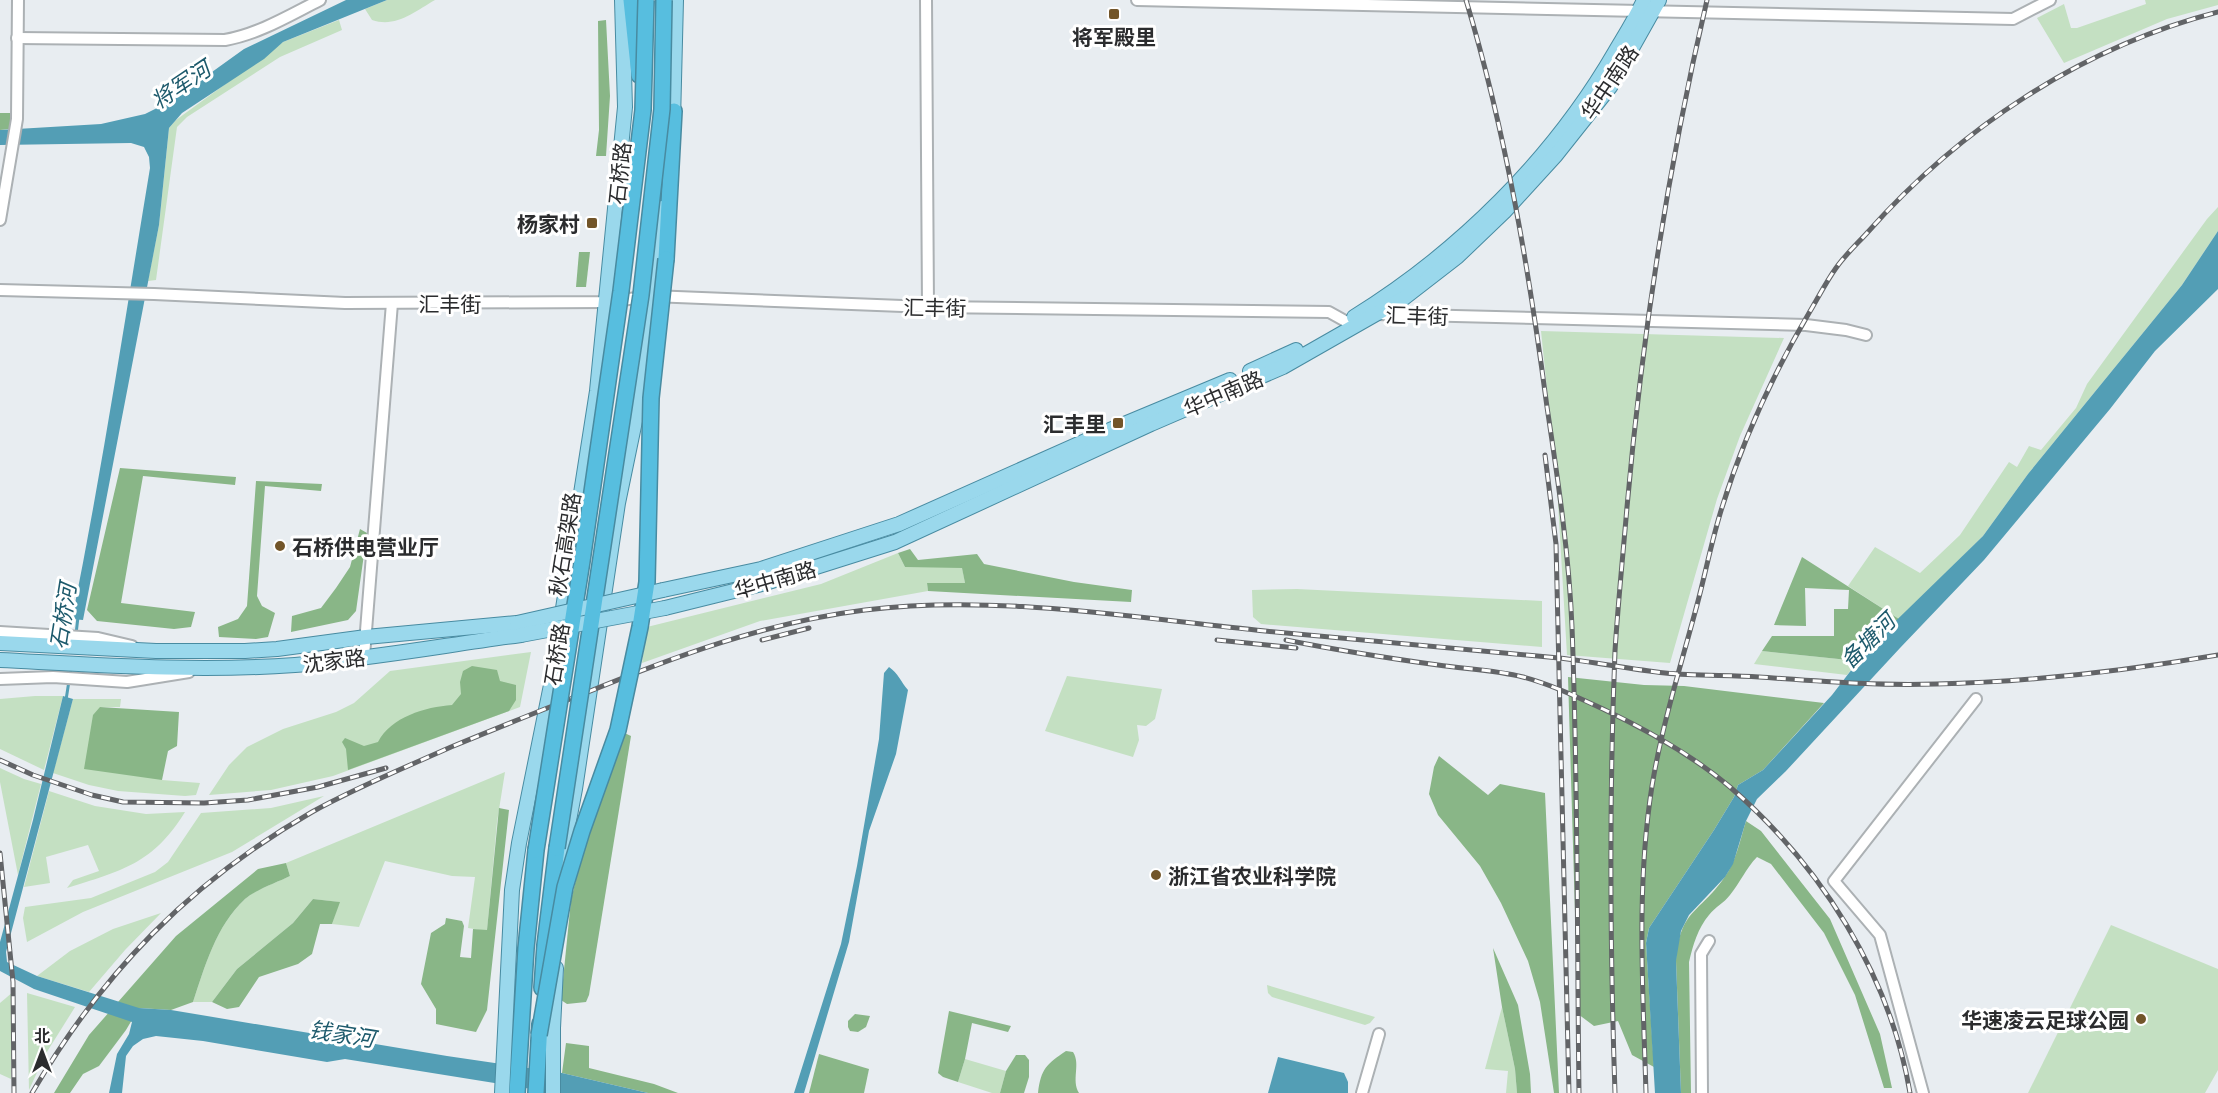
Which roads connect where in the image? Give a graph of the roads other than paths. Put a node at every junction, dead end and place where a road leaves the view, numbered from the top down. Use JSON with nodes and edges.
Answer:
{"nodes":[{"id":1,"x":18,"y":0,"type":"edge"},
{"id":2,"x":320,"y":0,"type":"edge"},
{"id":3,"x":622,"y":0,"type":"edge"},
{"id":4,"x":631,"y":0,"type":"edge"},
{"id":5,"x":646,"y":0,"type":"edge"},
{"id":6,"x":664,"y":0,"type":"edge"},
{"id":7,"x":676,"y":0,"type":"edge"},
{"id":8,"x":926,"y":0,"type":"edge"},
{"id":9,"x":1137,"y":0,"type":"edge"},
{"id":10,"x":2050,"y":0,"type":"edge"},
{"id":11,"x":1641,"y":5,"type":"edge"},
{"id":12,"x":1657,"y":5,"type":"edge"},
{"id":13,"x":17,"y":38,"type":"junction"},
{"id":14,"x":643,"y":110,"type":"junction"},
{"id":15,"x":674,"y":111,"type":"junction"},
{"id":16,"x":0,"y":220,"type":"edge"},
{"id":17,"x":0,"y":290,"type":"edge"},
{"id":18,"x":652,"y":296,"type":"junction"},
{"id":19,"x":606,"y":302,"type":"junction"},
{"id":20,"x":392,"y":303,"type":"junction"},
{"id":21,"x":928,"y":307,"type":"junction"},
{"id":22,"x":1378,"y":313,"type":"junction"},
{"id":23,"x":1347,"y":322,"type":"junction"},
{"id":24,"x":1866,"y":335,"type":"dead end"},
{"id":25,"x":665,"y":608,"type":"joint"},
{"id":26,"x":519,"y":629,"type":"junction"},
{"id":27,"x":0,"y":632,"type":"edge"},
{"id":28,"x":366,"y":637,"type":"junction"},
{"id":29,"x":75,"y":642,"type":"junction"},
{"id":30,"x":0,"y":643,"type":"edge"},
{"id":31,"x":364,"y":656,"type":"junction"},
{"id":32,"x":0,"y":660,"type":"edge"},
{"id":33,"x":70,"y":671,"type":"junction"},
{"id":34,"x":0,"y":679,"type":"edge"},
{"id":35,"x":1976,"y":699,"type":"dead end"},
{"id":36,"x":1709,"y":941,"type":"dead end"},
{"id":37,"x":1379,"y":1034,"type":"dead end"},
{"id":38,"x":539,"y":1035,"type":"junction"},
{"id":39,"x":502,"y":1093,"type":"edge"},
{"id":40,"x":517,"y":1093,"type":"edge"},
{"id":41,"x":536,"y":1093,"type":"edge"},
{"id":42,"x":553,"y":1093,"type":"edge"},
{"id":43,"x":1362,"y":1093,"type":"edge"},
{"id":44,"x":1702,"y":1093,"type":"edge"},
{"id":45,"x":1923,"y":1093,"type":"edge"}],
"edges":[{"from":1,"to":13,"type":"street"},
{"from":2,"to":13,"type":"street"},
{"from":3,"to":19,"type":"main road","name":"石桥路"},
{"from":4,"to":14,"type":"highway","bridge":true},
{"from":5,"to":14,"type":"highway","name":"秋石高架路","bridge":true},
{"from":6,"to":38,"type":"highway","name":"秋石高架路","bridge":true},
{"from":7,"to":15,"type":"main road","name":"石桥路"},
{"from":8,"to":21,"type":"street"},
{"from":9,"to":11,"type":"street"},
{"from":10,"to":12,"type":"street"},
{"from":11,"to":12,"type":"street"},
{"from":11,"to":23,"type":"main road","name":"华中南路"},
{"from":12,"to":22,"type":"main road","name":"华中南路"},
{"from":13,"to":16,"type":"street"},
{"from":14,"to":40,"type":"highway","name":"秋石高架路","bridge":true},
{"from":15,"to":18,"type":"main road","name":"石桥路"},
{"from":15,"to":38,"type":"highway","bridge":true},
{"from":17,"to":20,"type":"street","name":"汇丰街"},
{"from":18,"to":19,"type":"street","name":"汇丰街"},
{"from":18,"to":21,"type":"street","name":"汇丰街"},
{"from":18,"to":42,"type":"main road","name":"石桥路"},
{"from":19,"to":20,"type":"street","name":"汇丰街"},
{"from":19,"to":39,"type":"main road","name":"石桥路"},
{"from":20,"to":28,"type":"street"},
{"from":21,"to":23,"type":"street","name":"汇丰街"},
{"from":22,"to":23,"type":"street","name":"汇丰街"},
{"from":22,"to":24,"type":"street","name":"汇丰街"},
{"from":22,"to":25,"type":"main road","name":"华中南路"},
{"from":23,"to":26,"type":"main road","name":"华中南路","bridge":true},
{"from":25,"to":26,"type":"main road","name":"沈家路","bridge":true},
{"from":26,"to":28,"type":"main road","name":"沈家路"},
{"from":26,"to":31,"type":"main road","name":"沈家路"},
{"from":27,"to":29,"type":"street"},
{"from":28,"to":29,"type":"main road","name":"沈家路"},
{"from":28,"to":31,"type":"street"},
{"from":29,"to":30,"type":"main road","name":"沈家路"},
{"from":31,"to":33,"type":"main road","name":"沈家路"},
{"from":32,"to":33,"type":"main road","name":"沈家路"},
{"from":33,"to":34,"type":"street"},
{"from":35,"to":45,"type":"street"},
{"from":36,"to":44,"type":"street"},
{"from":37,"to":43,"type":"street"},
{"from":38,"to":41,"type":"highway","name":"秋石高架路"}]}
